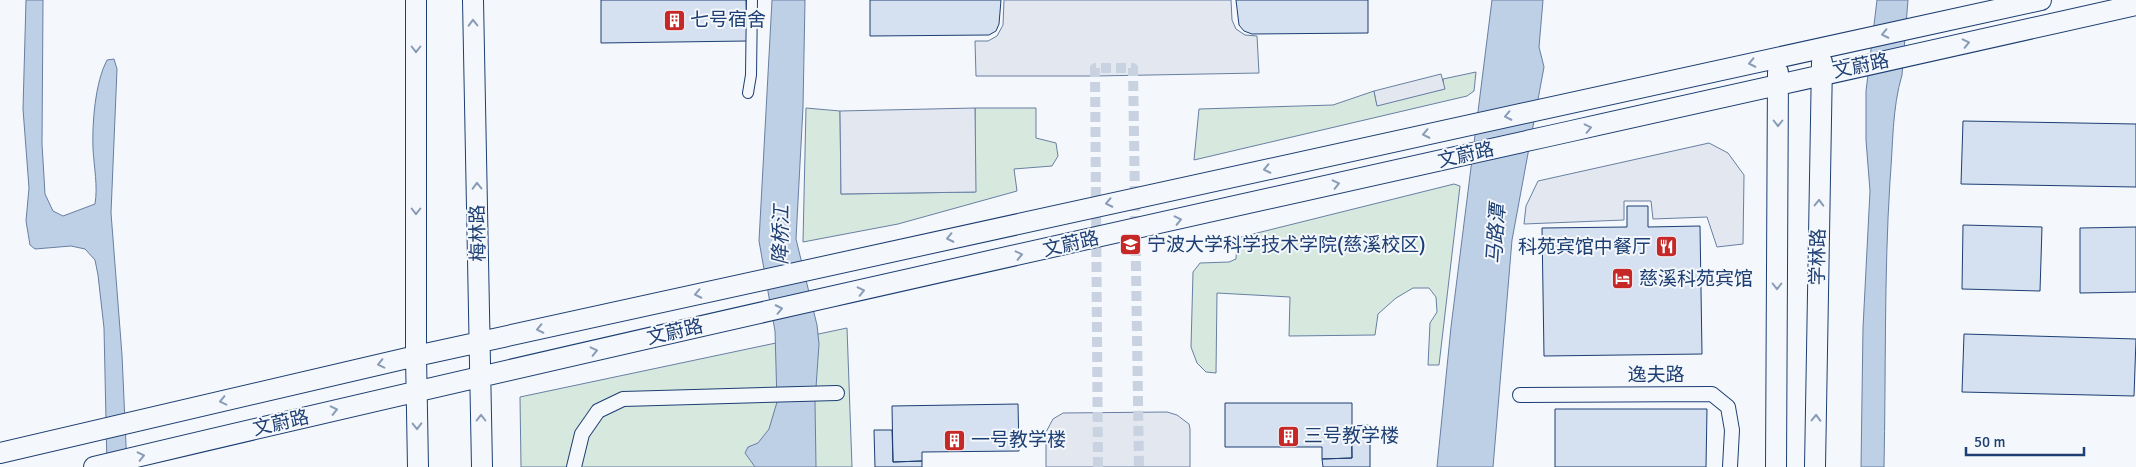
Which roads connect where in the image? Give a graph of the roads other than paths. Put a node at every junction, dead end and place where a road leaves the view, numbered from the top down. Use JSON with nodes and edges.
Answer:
{"nodes":[{"id":1,"x":416,"y":0,"type":"edge"},
{"id":2,"x":473,"y":0,"type":"edge"},
{"id":3,"x":752,"y":0,"type":"edge"},
{"id":4,"x":2042,"y":0,"type":"edge"},
{"id":5,"x":2136,"y":5,"type":"edge"},
{"id":6,"x":1822,"y":48,"type":"junction"},
{"id":7,"x":1777,"y":57,"type":"junction"},
{"id":8,"x":1821,"y":75,"type":"junction"},
{"id":9,"x":1778,"y":84,"type":"junction"},
{"id":10,"x":748,"y":93,"type":"dead end"},
{"id":11,"x":481,"y":342,"type":"junction"},
{"id":12,"x":416,"y":356,"type":"junction"},
{"id":13,"x":481,"y":376,"type":"junction"},
{"id":14,"x":417,"y":391,"type":"junction"},
{"id":15,"x":836,"y":393,"type":"dead end"},
{"id":16,"x":1520,"y":395,"type":"dead end"},
{"id":17,"x":0,"y":454,"type":"edge"},
{"id":18,"x":94,"y":467,"type":"edge"},
{"id":19,"x":418,"y":467,"type":"edge"},
{"id":20,"x":482,"y":467,"type":"edge"},
{"id":21,"x":574,"y":467,"type":"edge"},
{"id":22,"x":1730,"y":467,"type":"edge"},
{"id":23,"x":1776,"y":467,"type":"edge"},
{"id":24,"x":1815,"y":467,"type":"edge"}],
"edges":[{"from":1,"to":12,"type":"main road","one_way":true},
{"from":11,"to":2,"type":"main road","name":"梅林路","one_way":true},
{"from":3,"to":10,"type":"street"},
{"from":4,"to":6,"type":"main road","name":"文蔚路","one_way":true},
{"from":8,"to":5,"type":"main road","name":"文蔚路","one_way":true},
{"from":6,"to":7,"type":"main road","name":"文蔚路"},
{"from":6,"to":8,"type":"main road","name":"学林路"},
{"from":7,"to":9,"type":"main road"},
{"from":7,"to":11,"type":"main road","name":"文蔚路","one_way":true},
{"from":8,"to":9,"type":"main road","name":"文蔚路"},
{"from":24,"to":8,"type":"main road","name":"学林路","one_way":true},
{"from":13,"to":9,"type":"main road","name":"文蔚路","one_way":true},
{"from":9,"to":23,"type":"main road","one_way":true},
{"from":11,"to":12,"type":"main road","name":"文蔚路"},
{"from":11,"to":13,"type":"main road","name":"梅林路"},
{"from":12,"to":14,"type":"main road"},
{"from":12,"to":17,"type":"main road","name":"文蔚路","one_way":true},
{"from":13,"to":14,"type":"main road","name":"文蔚路"},
{"from":20,"to":13,"type":"main road","name":"梅林路","one_way":true},
{"from":18,"to":14,"type":"main road","name":"文蔚路","one_way":true},
{"from":14,"to":19,"type":"main road","one_way":true},
{"from":15,"to":21,"type":"street"},
{"from":16,"to":22,"type":"street","name":"逸夫路"}]}
